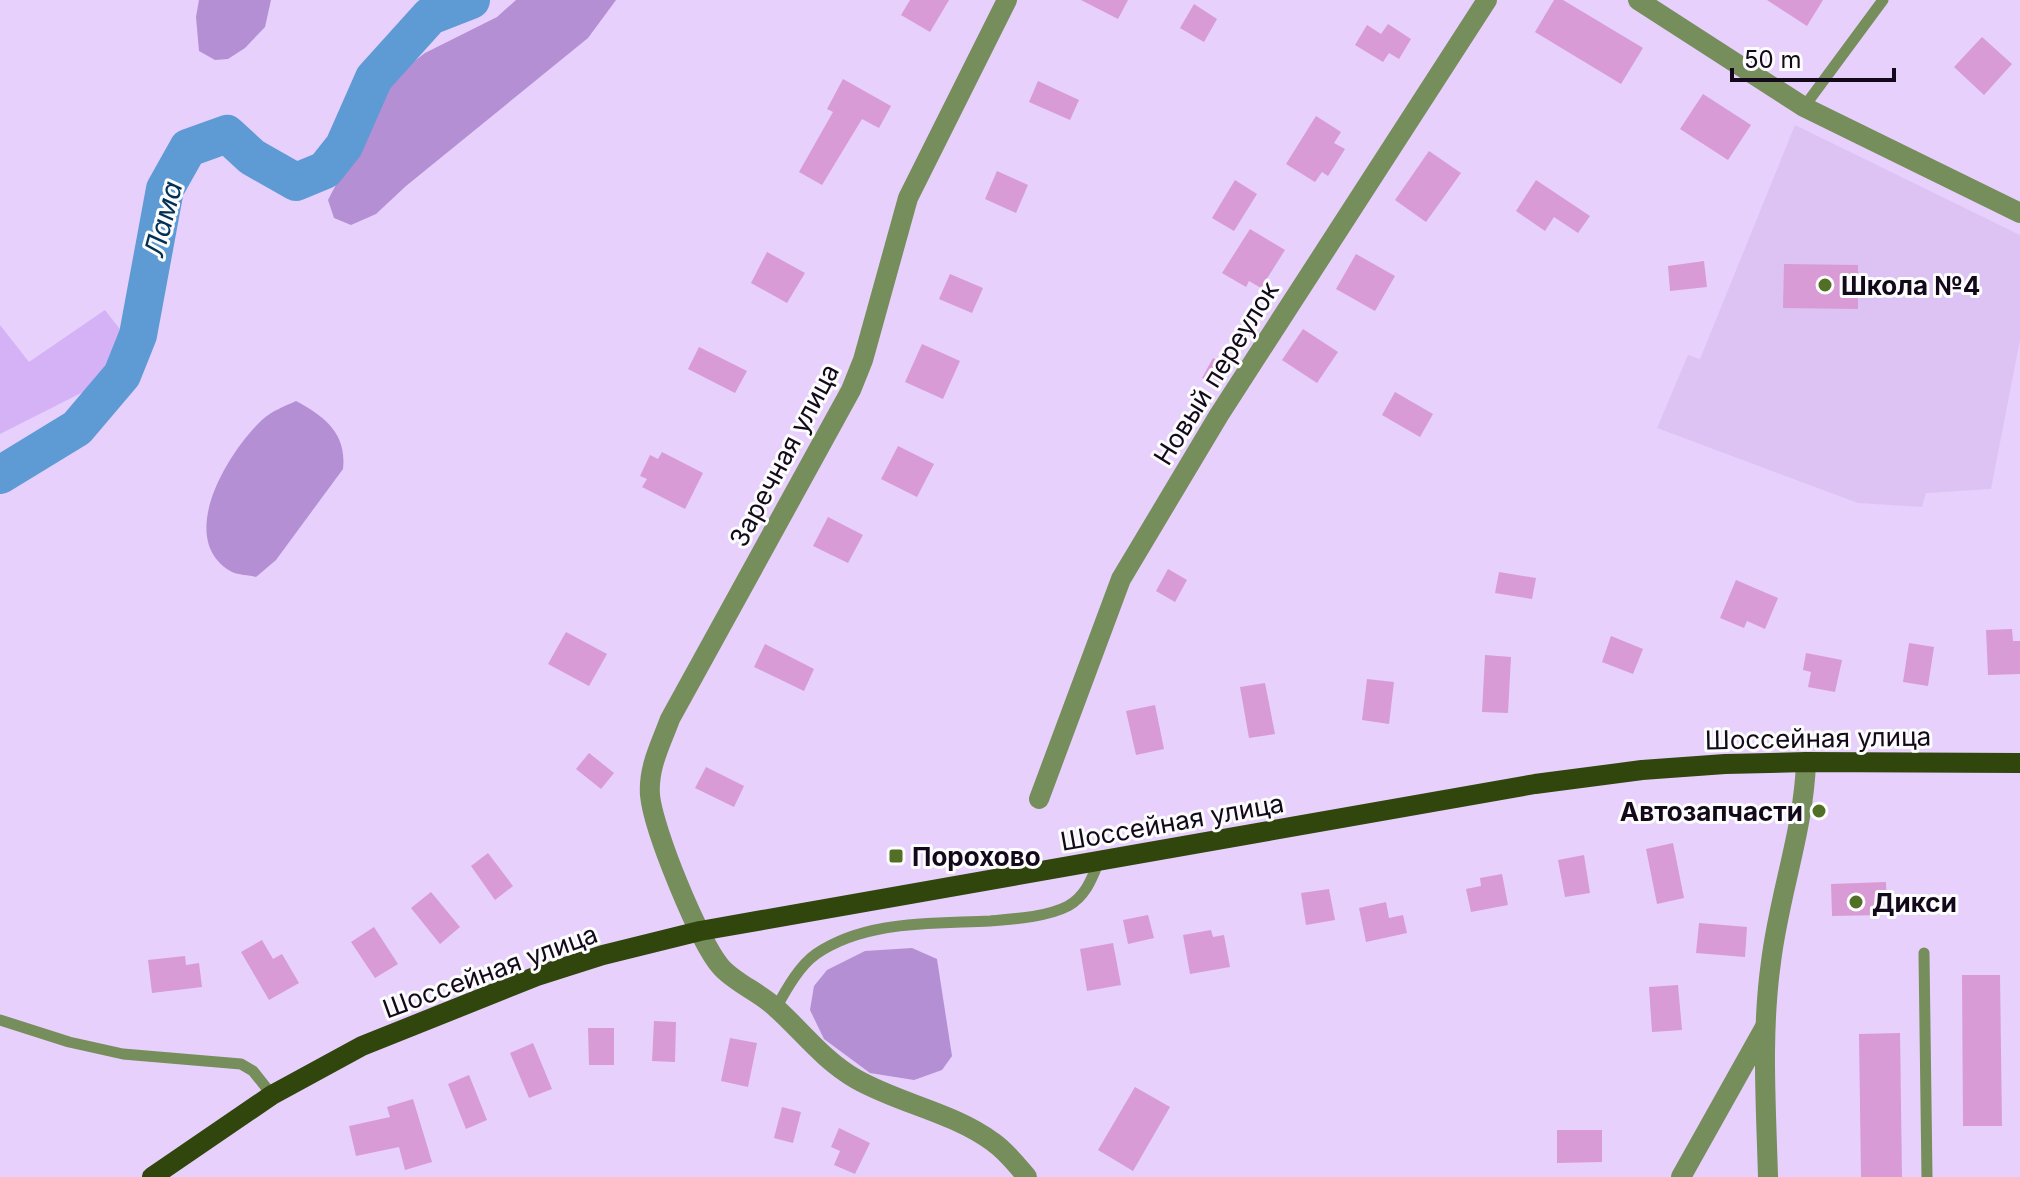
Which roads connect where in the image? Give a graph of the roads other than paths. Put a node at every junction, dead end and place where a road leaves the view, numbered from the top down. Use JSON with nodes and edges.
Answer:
{"nodes":[{"id":1,"x":1007,"y":0,"type":"edge"},
{"id":2,"x":1487,"y":0,"type":"edge"},
{"id":3,"x":1638,"y":0,"type":"edge"},
{"id":4,"x":1883,"y":0,"type":"edge"},
{"id":5,"x":1804,"y":107,"type":"junction"},
{"id":6,"x":2020,"y":213,"type":"edge"},
{"id":7,"x":1806,"y":762,"type":"junction"},
{"id":8,"x":2020,"y":763,"type":"edge"},
{"id":9,"x":1039,"y":799,"type":"dead end"},
{"id":10,"x":1099,"y":861,"type":"junction"},
{"id":11,"x":700,"y":931,"type":"junction"},
{"id":12,"x":1924,"y":953,"type":"dead end"},
{"id":13,"x":776,"y":1008,"type":"junction"},
{"id":14,"x":0,"y":1020,"type":"edge"},
{"id":15,"x":1765,"y":1027,"type":"junction"},
{"id":16,"x":272,"y":1095,"type":"junction"},
{"id":17,"x":152,"y":1177,"type":"edge"},
{"id":18,"x":1027,"y":1177,"type":"edge"},
{"id":19,"x":1681,"y":1177,"type":"edge"},
{"id":20,"x":1768,"y":1177,"type":"edge"},
{"id":21,"x":1927,"y":1177,"type":"edge"}],
"edges":[{"from":1,"to":11,"type":"street","name":"Заречная улица"},
{"from":2,"to":9,"type":"street","name":"Новый переулок"},
{"from":3,"to":5,"type":"street"},
{"from":4,"to":5,"type":"lane"},
{"from":5,"to":6,"type":"street"},
{"from":7,"to":8,"type":"main road","name":"Шоссейная улица"},
{"from":7,"to":10,"type":"main road","name":"Шоссейная улица"},
{"from":7,"to":15,"type":"street"},
{"from":10,"to":11,"type":"main road","name":"Шоссейная улица"},
{"from":10,"to":13,"type":"lane"},
{"from":11,"to":13,"type":"street","name":"Заречная улица"},
{"from":11,"to":16,"type":"main road","name":"Шоссейная улица"},
{"from":12,"to":21,"type":"lane"},
{"from":13,"to":18,"type":"street","name":"Заречная улица"},
{"from":14,"to":16,"type":"lane"},
{"from":15,"to":19,"type":"street"},
{"from":15,"to":20,"type":"street"},
{"from":16,"to":17,"type":"main road","name":"Шоссейная улица"}]}
